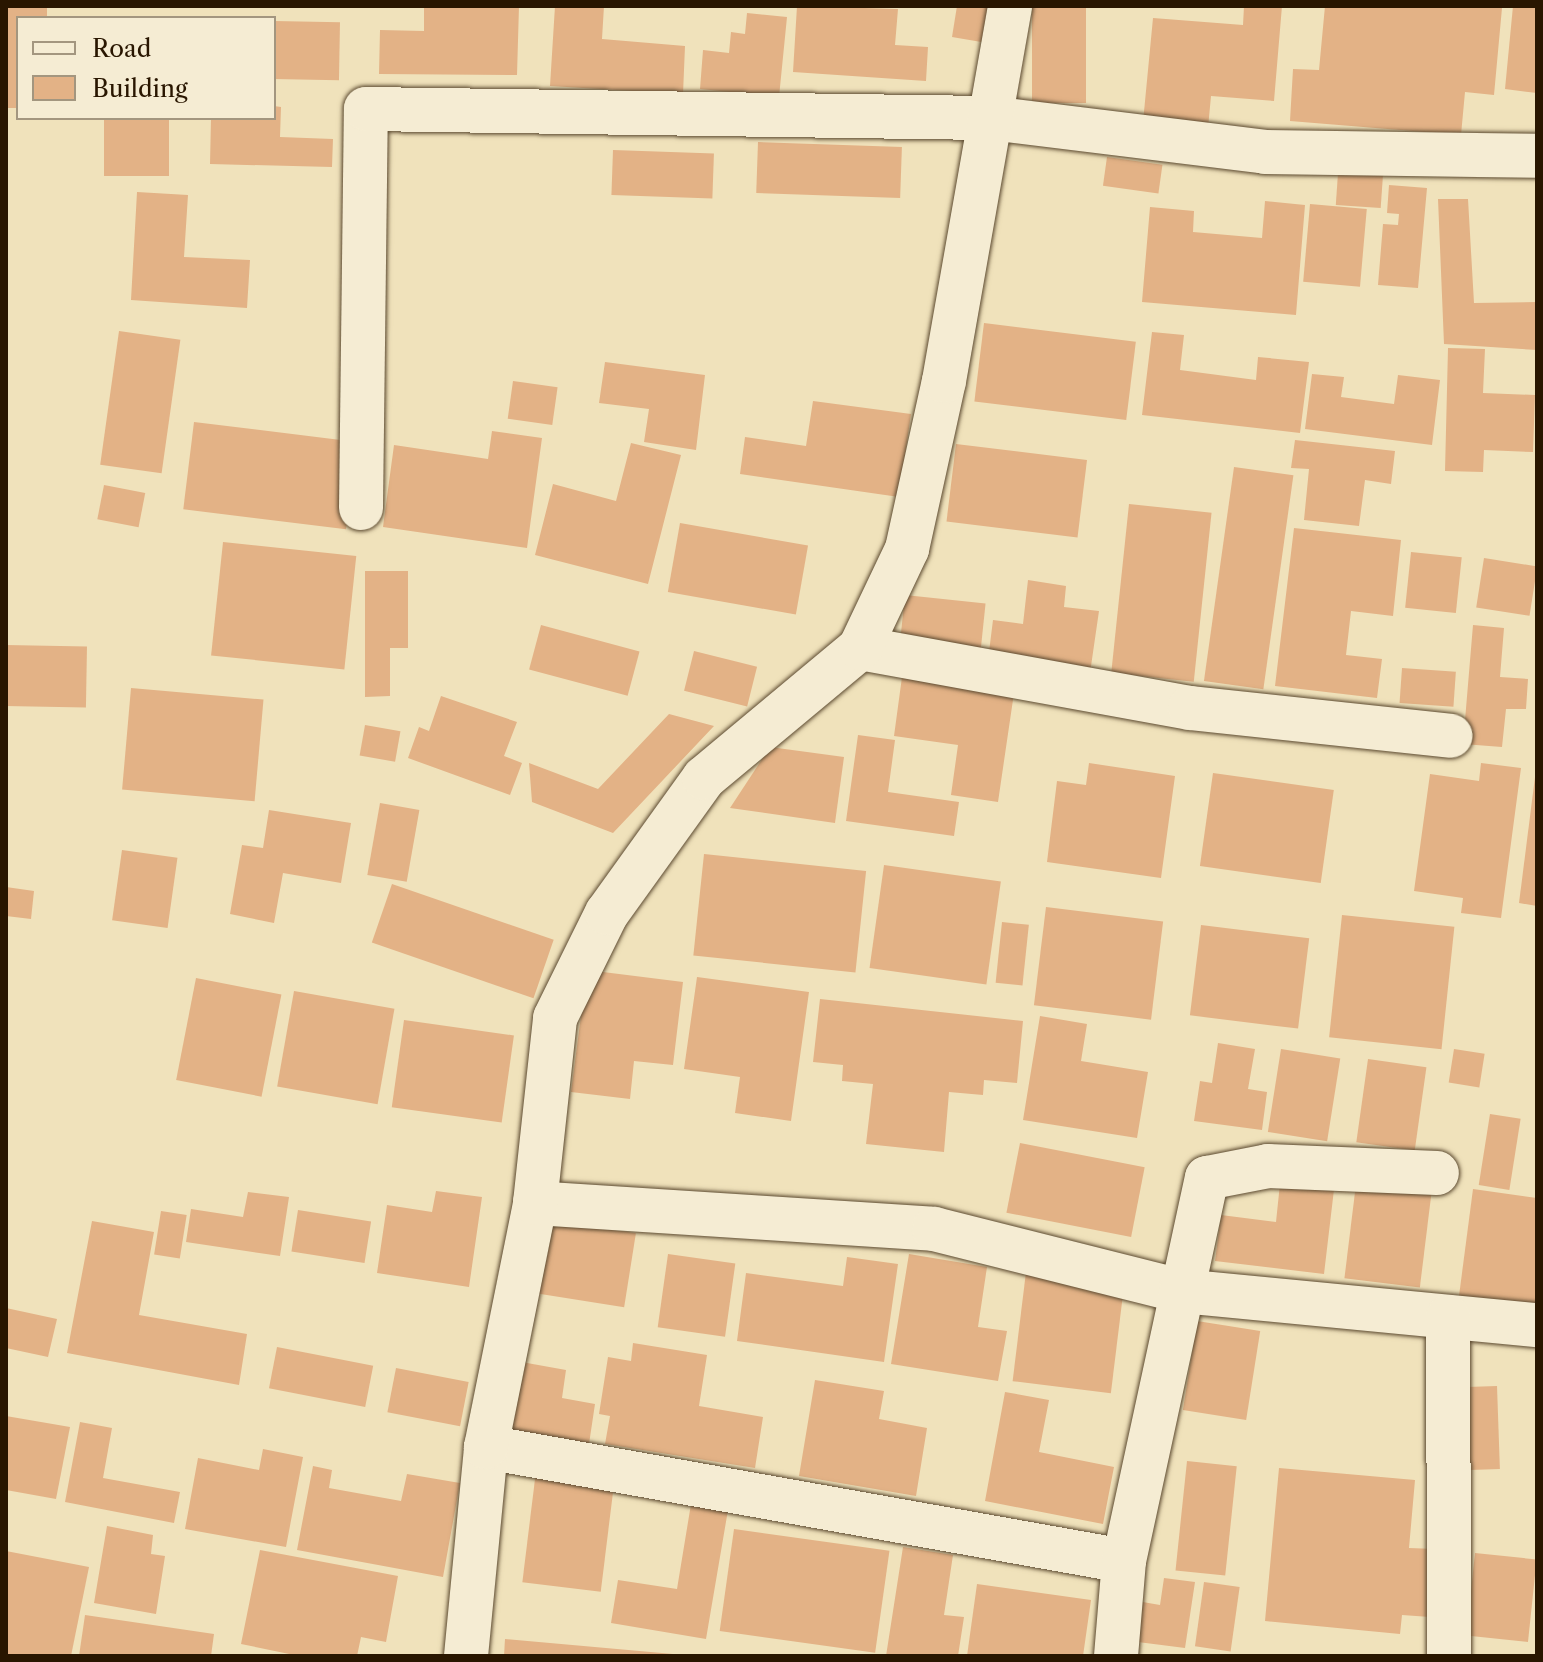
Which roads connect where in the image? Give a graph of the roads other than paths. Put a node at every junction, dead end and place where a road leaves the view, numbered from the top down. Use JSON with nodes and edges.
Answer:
{"nodes":[{"id":1,"x":1010,"y":6,"type":"edge"},
{"id":2,"x":990,"y":118,"type":"junction"},
{"id":3,"x":1537,"y":156,"type":"edge"},
{"id":4,"x":361,"y":508,"type":"dead end"},
{"id":5,"x":860,"y":648,"type":"junction"},
{"id":6,"x":1450,"y":736,"type":"dead end"},
{"id":7,"x":1437,"y":1173,"type":"dead end"},
{"id":8,"x":535,"y":1203,"type":"junction"},
{"id":9,"x":1181,"y":1291,"type":"junction"},
{"id":10,"x":1448,"y":1317,"type":"junction"},
{"id":11,"x":1537,"y":1325,"type":"edge"},
{"id":12,"x":486,"y":1447,"type":"junction"},
{"id":13,"x":1124,"y":1561,"type":"junction"},
{"id":14,"x":466,"y":1656,"type":"edge"},
{"id":15,"x":1116,"y":1656,"type":"edge"},
{"id":16,"x":1449,"y":1656,"type":"edge"}],
"edges":[{"from":1,"to":2,"type":"street"},
{"from":2,"to":3,"type":"street"},
{"from":2,"to":4,"type":"street"},
{"from":2,"to":5,"type":"street"},
{"from":5,"to":6,"type":"street"},
{"from":5,"to":8,"type":"street"},
{"from":7,"to":9,"type":"street"},
{"from":8,"to":9,"type":"street"},
{"from":8,"to":12,"type":"street"},
{"from":9,"to":10,"type":"street"},
{"from":9,"to":13,"type":"street"},
{"from":10,"to":11,"type":"street"},
{"from":10,"to":16,"type":"street"},
{"from":12,"to":13,"type":"street"},
{"from":12,"to":14,"type":"street"},
{"from":13,"to":15,"type":"street"}]}
